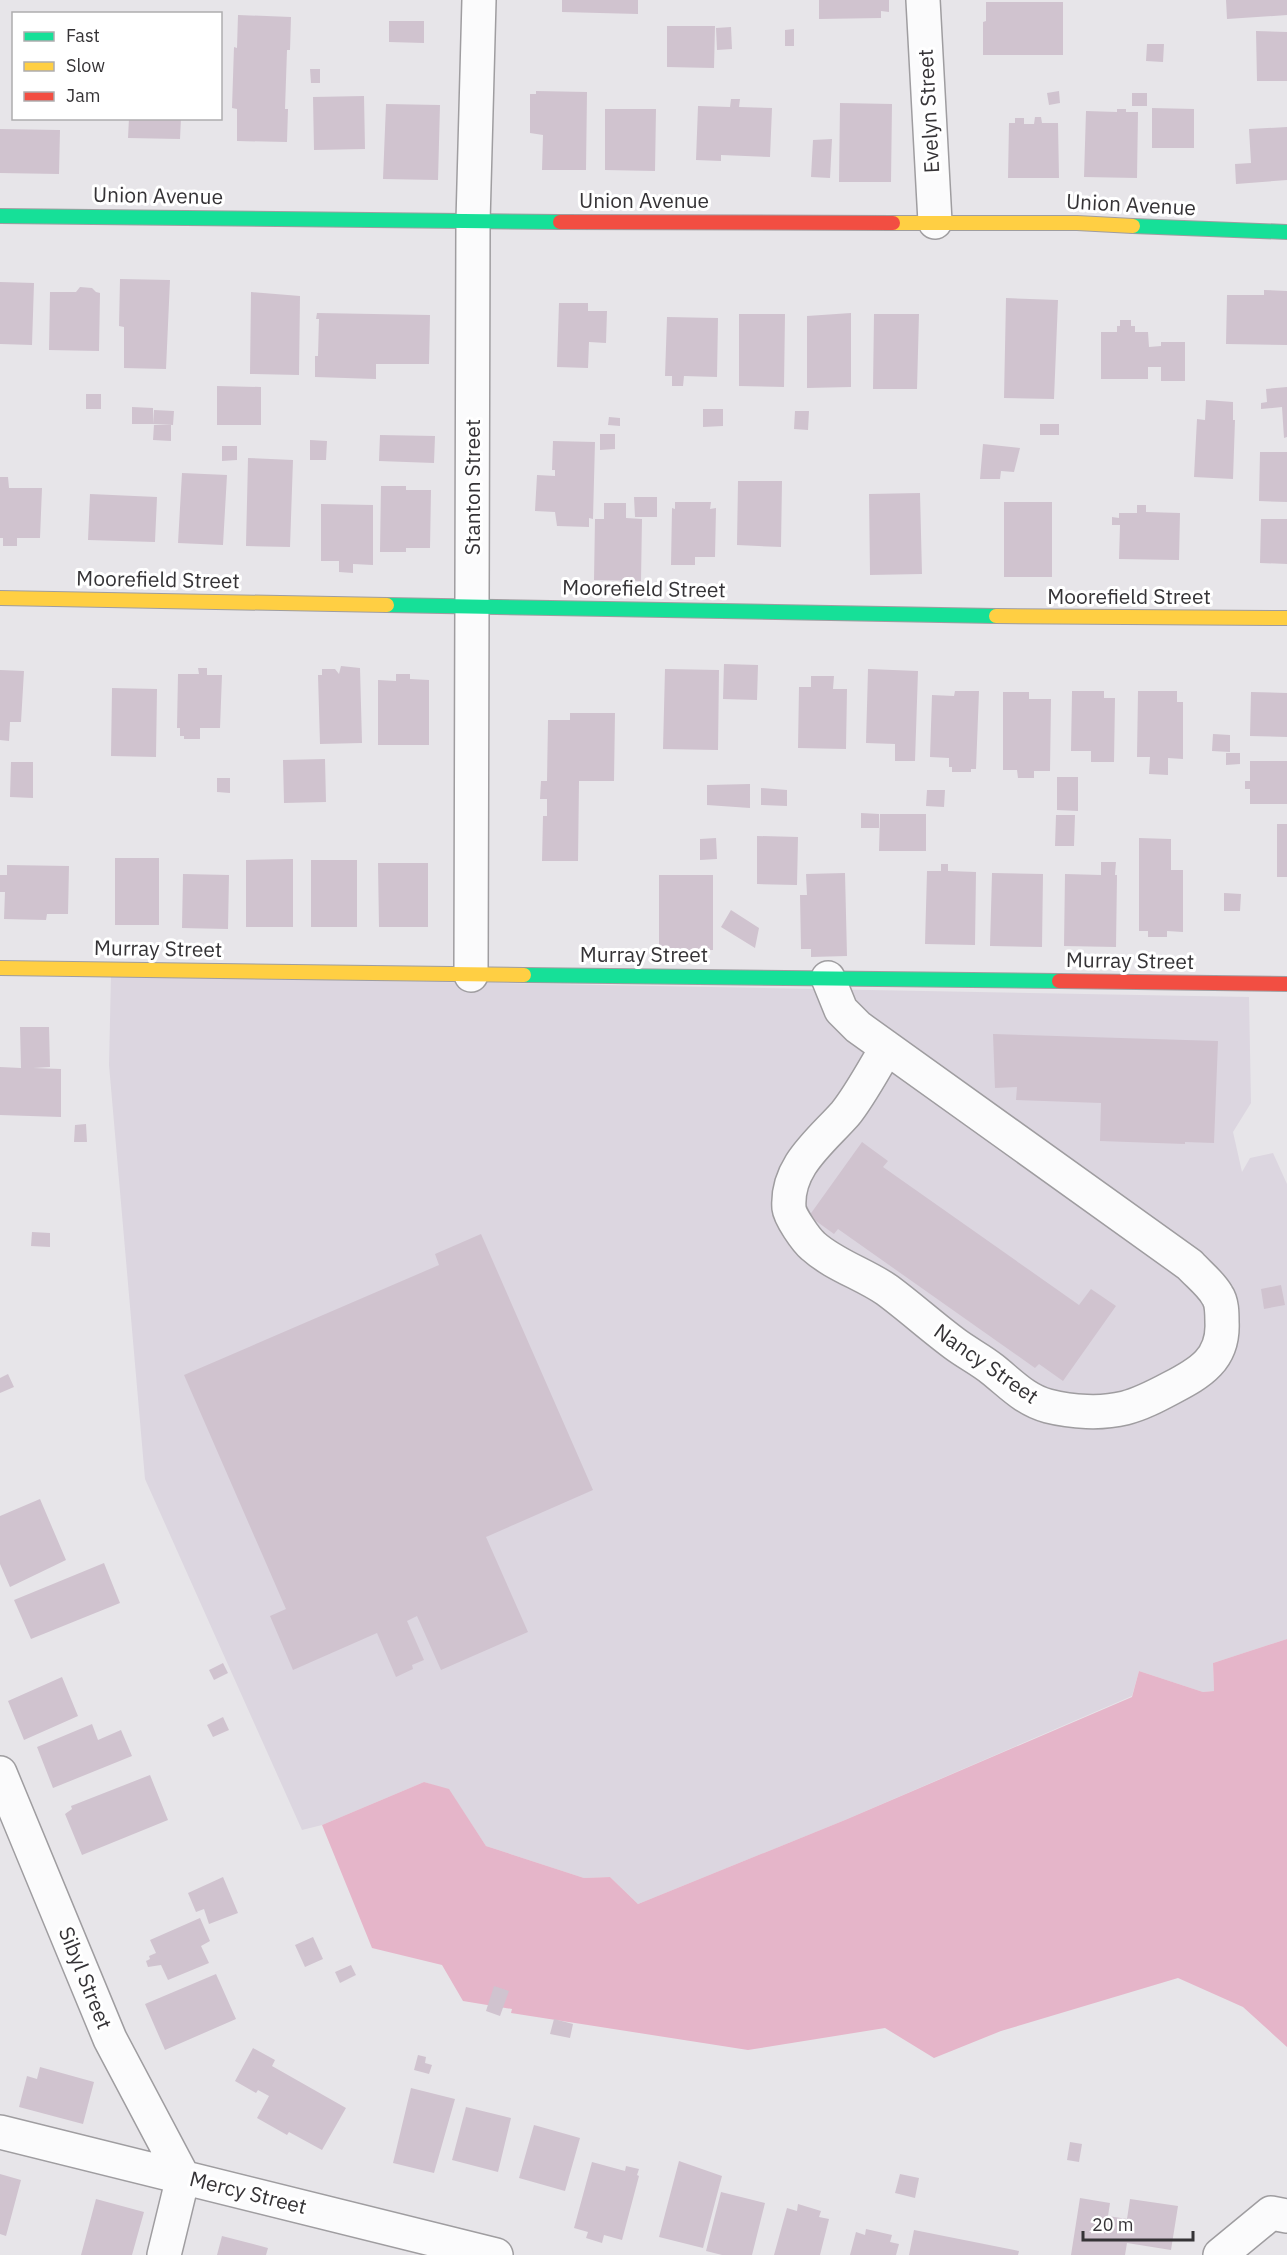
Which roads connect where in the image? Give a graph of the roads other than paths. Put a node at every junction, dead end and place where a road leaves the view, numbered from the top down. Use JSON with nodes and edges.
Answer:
{"nodes":[{"id":1,"x":479,"y":0,"type":"edge"},
{"id":2,"x":923,"y":0,"type":"edge"},
{"id":3,"x":0,"y":216,"type":"edge"},
{"id":4,"x":473,"y":222,"type":"junction"},
{"id":5,"x":935,"y":222,"type":"junction"},
{"id":6,"x":1287,"y":232,"type":"edge"},
{"id":7,"x":0,"y":598,"type":"edge"},
{"id":8,"x":473,"y":607,"type":"junction"},
{"id":9,"x":1287,"y":618,"type":"edge"},
{"id":10,"x":0,"y":968,"type":"edge"},
{"id":11,"x":471,"y":975,"type":"junction"},
{"id":12,"x":828,"y":978,"type":"junction"},
{"id":13,"x":1287,"y":984,"type":"edge"},
{"id":14,"x":886,"y":1049,"type":"junction"},
{"id":15,"x":0,"y":1773,"type":"edge"},
{"id":16,"x":0,"y":2132,"type":"edge"},
{"id":17,"x":183,"y":2177,"type":"junction"},
{"id":18,"x":1279,"y":2214,"type":"edge"},
{"id":19,"x":164,"y":2255,"type":"edge"},
{"id":20,"x":496,"y":2255,"type":"edge"},
{"id":21,"x":1220,"y":2255,"type":"edge"}],
"edges":[{"from":1,"to":4,"type":"street","name":"Stanton Street"},
{"from":2,"to":5,"type":"street","name":"Evelyn Street"},
{"from":3,"to":4,"type":"street","name":"Union Avenue"},
{"from":4,"to":5,"type":"street","name":"Union Avenue"},
{"from":4,"to":8,"type":"street","name":"Stanton Street"},
{"from":5,"to":6,"type":"street","name":"Union Avenue"},
{"from":7,"to":8,"type":"street","name":"Moorefield Street"},
{"from":8,"to":9,"type":"street","name":"Moorefield Street"},
{"from":8,"to":11,"type":"street","name":"Stanton Street"},
{"from":10,"to":11,"type":"street","name":"Murray Street"},
{"from":11,"to":12,"type":"street","name":"Murray Street"},
{"from":12,"to":13,"type":"street","name":"Murray Street"},
{"from":12,"to":14,"type":"street","name":"Nancy Street"},
{"from":14,"to":14,"type":"street","name":"Nancy Street"},
{"from":15,"to":17,"type":"street","name":"Sibyl Street"},
{"from":16,"to":17,"type":"street","name":"Mercy Street"},
{"from":17,"to":19,"type":"street"},
{"from":17,"to":20,"type":"street","name":"Mercy Street"},
{"from":18,"to":21,"type":"street"}]}
